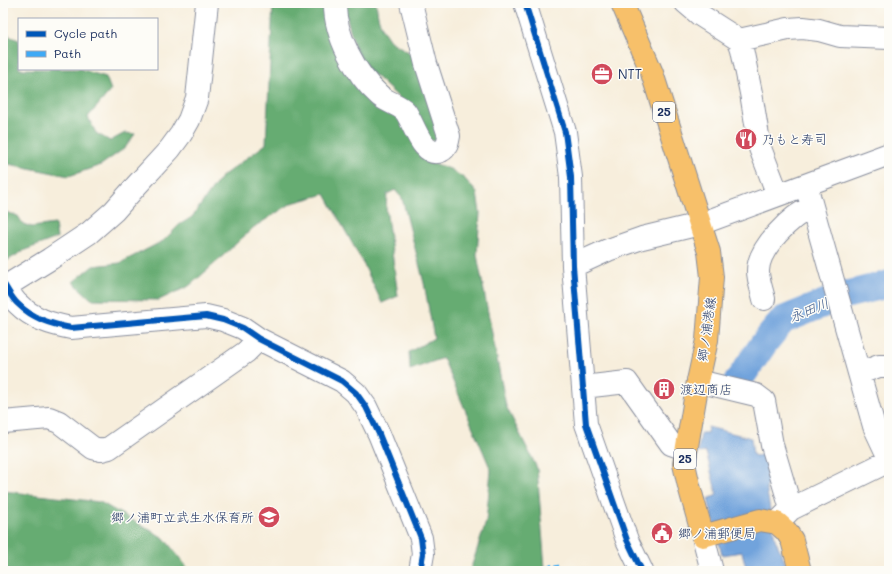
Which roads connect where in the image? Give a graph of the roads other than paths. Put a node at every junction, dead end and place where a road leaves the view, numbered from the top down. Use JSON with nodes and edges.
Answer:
{"nodes":[{"id":1,"x":207,"y":3,"type":"edge"},
{"id":2,"x":335,"y":3,"type":"edge"},
{"id":3,"x":411,"y":3,"type":"edge"},
{"id":4,"x":622,"y":3,"type":"edge"},
{"id":5,"x":686,"y":3,"type":"edge"},
{"id":6,"x":531,"y":5,"type":"edge"},
{"id":7,"x":889,"y":38,"type":"edge"},
{"id":8,"x":739,"y":40,"type":"junction"},
{"id":9,"x":889,"y":154,"type":"edge"},
{"id":10,"x":806,"y":185,"type":"junction"},
{"id":11,"x":778,"y":195,"type":"junction"},
{"id":12,"x":812,"y":207,"type":"junction"},
{"id":13,"x":700,"y":224,"type":"junction"},
{"id":14,"x":573,"y":266,"type":"junction"},
{"id":15,"x":4,"y":287,"type":"edge"},
{"id":16,"x":764,"y":299,"type":"dead end"},
{"id":17,"x":259,"y":339,"type":"junction"},
{"id":18,"x":889,"y":366,"type":"edge"},
{"id":19,"x":860,"y":374,"type":"junction"},
{"id":20,"x":698,"y":381,"type":"junction"},
{"id":21,"x":583,"y":387,"type":"junction"},
{"id":22,"x":3,"y":422,"type":"edge"},
{"id":23,"x":686,"y":449,"type":"junction"},
{"id":24,"x":889,"y":460,"type":"edge"},
{"id":25,"x":784,"y":516,"type":"junction"},
{"id":26,"x":709,"y":534,"type":"junction"},
{"id":27,"x":420,"y":571,"type":"edge"},
{"id":28,"x":642,"y":571,"type":"edge"},
{"id":29,"x":712,"y":571,"type":"edge"},
{"id":30,"x":800,"y":571,"type":"edge"}],
"edges":[{"from":1,"to":15,"type":"street"},
{"from":2,"to":3,"type":"street"},
{"from":4,"to":13,"type":"main road","name":"郷ノ浦港線","number":"25"},
{"from":5,"to":8,"type":"street"},
{"from":6,"to":14,"type":"street"},
{"from":7,"to":8,"type":"street"},
{"from":8,"to":11,"type":"street"},
{"from":9,"to":10,"type":"street"},
{"from":10,"to":11,"type":"street"},
{"from":10,"to":12,"type":"street"},
{"from":11,"to":13,"type":"street"},
{"from":12,"to":16,"type":"street"},
{"from":12,"to":19,"type":"street"},
{"from":13,"to":14,"type":"street"},
{"from":13,"to":20,"type":"main road","name":"郷ノ浦港線","number":"25"},
{"from":14,"to":21,"type":"street"},
{"from":15,"to":17,"type":"street"},
{"from":17,"to":22,"type":"street"},
{"from":17,"to":27,"type":"street"},
{"from":18,"to":19,"type":"street"},
{"from":19,"to":24,"type":"street"},
{"from":20,"to":23,"type":"main road","name":"郷ノ浦港線","number":"25"},
{"from":20,"to":25,"type":"street"},
{"from":21,"to":23,"type":"street"},
{"from":21,"to":28,"type":"street"},
{"from":23,"to":26,"type":"main road","name":"郷ノ浦港線","number":"25"},
{"from":24,"to":25,"type":"street"},
{"from":25,"to":26,"type":"main road"},
{"from":25,"to":30,"type":"main road"},
{"from":26,"to":29,"type":"street"}]}
